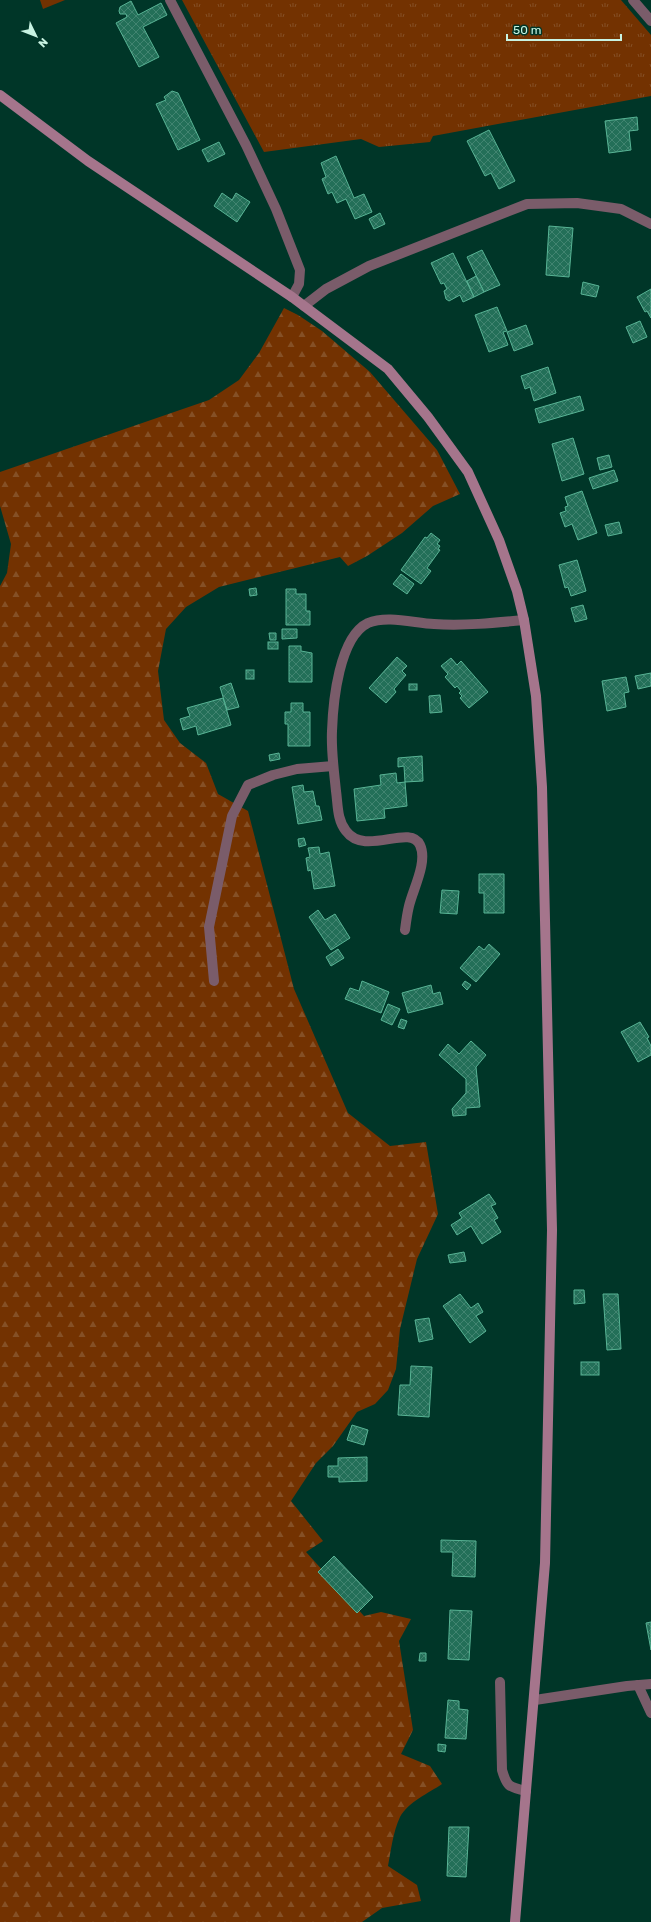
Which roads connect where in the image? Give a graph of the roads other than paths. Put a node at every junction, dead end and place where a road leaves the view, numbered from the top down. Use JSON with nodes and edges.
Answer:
{"nodes":[{"id":1,"x":170,"y":0,"type":"edge"},
{"id":2,"x":633,"y":0,"type":"edge"},
{"id":3,"x":651,"y":21,"type":"edge"},
{"id":4,"x":0,"y":95,"type":"edge"},
{"id":5,"x":651,"y":224,"type":"edge"},
{"id":6,"x":292,"y":297,"type":"junction"},
{"id":7,"x":304,"y":306,"type":"junction"},
{"id":8,"x":524,"y":620,"type":"junction"},
{"id":9,"x":334,"y":766,"type":"junction"},
{"id":10,"x":405,"y":930,"type":"dead end"},
{"id":11,"x":214,"y":981,"type":"dead end"},
{"id":12,"x":500,"y":1682,"type":"dead end"},
{"id":13,"x":651,"y":1684,"type":"edge"},
{"id":14,"x":638,"y":1685,"type":"junction"},
{"id":15,"x":535,"y":1700,"type":"junction"},
{"id":16,"x":651,"y":1713,"type":"edge"},
{"id":17,"x":526,"y":1791,"type":"junction"},
{"id":18,"x":515,"y":1922,"type":"edge"}],
"edges":[{"from":1,"to":6,"type":"street"},
{"from":2,"to":3,"type":"street"},
{"from":4,"to":6,"type":"main road"},
{"from":5,"to":7,"type":"street"},
{"from":6,"to":7,"type":"main road"},
{"from":7,"to":8,"type":"main road"},
{"from":8,"to":9,"type":"street"},
{"from":8,"to":15,"type":"main road"},
{"from":9,"to":10,"type":"street"},
{"from":9,"to":11,"type":"street"},
{"from":12,"to":17,"type":"street"},
{"from":13,"to":14,"type":"street"},
{"from":14,"to":15,"type":"street"},
{"from":14,"to":16,"type":"street"},
{"from":15,"to":17,"type":"main road"},
{"from":17,"to":18,"type":"main road"}]}
